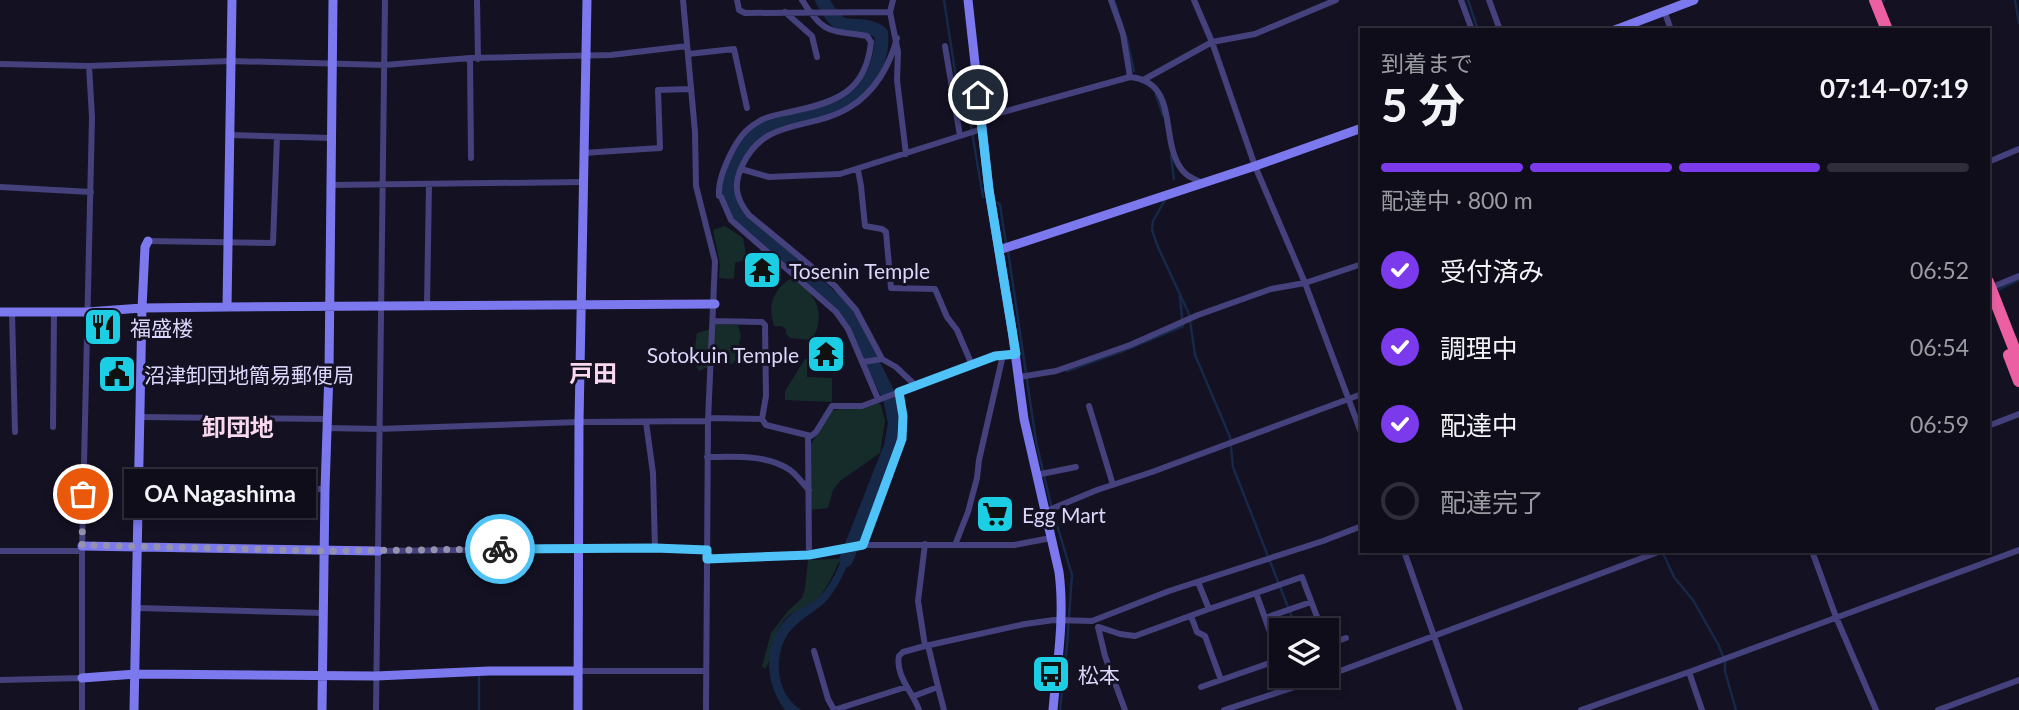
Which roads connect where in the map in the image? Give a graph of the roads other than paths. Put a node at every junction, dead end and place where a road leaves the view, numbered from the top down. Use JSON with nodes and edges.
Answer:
{"nodes":[{"id":1,"x":232,"y":0,"type":"edge"},
{"id":2,"x":333,"y":0,"type":"edge"},
{"id":3,"x":385,"y":0,"type":"edge"},
{"id":4,"x":477,"y":0,"type":"edge"},
{"id":5,"x":587,"y":0,"type":"edge"},
{"id":6,"x":683,"y":0,"type":"edge"},
{"id":7,"x":737,"y":0,"type":"edge"},
{"id":8,"x":802,"y":0,"type":"edge"},
{"id":9,"x":893,"y":0,"type":"edge"},
{"id":10,"x":968,"y":0,"type":"edge"},
{"id":11,"x":1111,"y":0,"type":"edge"},
{"id":12,"x":1194,"y":0,"type":"edge"},
{"id":13,"x":1336,"y":0,"type":"edge"},
{"id":14,"x":1461,"y":0,"type":"edge"},
{"id":15,"x":1489,"y":0,"type":"edge"},
{"id":16,"x":1694,"y":0,"type":"edge"},
{"id":17,"x":1867,"y":0,"type":"edge"},
{"id":18,"x":1875,"y":0,"type":"edge"},
{"id":19,"x":1664,"y":10,"type":"junction"},
{"id":20,"x":785,"y":12,"type":"junction"},
{"id":21,"x":810,"y":12,"type":"junction"},
{"id":22,"x":890,"y":12,"type":"junction"},
{"id":23,"x":1471,"y":28,"type":"edge"},
{"id":24,"x":1499,"y":28,"type":"edge"},
{"id":25,"x":1620,"y":28,"type":"edge"},
{"id":26,"x":1670,"y":28,"type":"edge"},
{"id":27,"x":1878,"y":28,"type":"edge"},
{"id":28,"x":1886,"y":28,"type":"edge"},
{"id":29,"x":897,"y":38,"type":"junction"},
{"id":30,"x":1212,"y":41,"type":"junction"},
{"id":31,"x":687,"y":46,"type":"junction"},
{"id":32,"x":945,"y":46,"type":"dead end"},
{"id":33,"x":586,"y":54,"type":"junction"},
{"id":34,"x":688,"y":54,"type":"junction"},
{"id":35,"x":817,"y":57,"type":"dead end"},
{"id":36,"x":474,"y":58,"type":"junction"},
{"id":37,"x":230,"y":61,"type":"junction"},
{"id":38,"x":0,"y":64,"type":"edge"},
{"id":39,"x":332,"y":64,"type":"junction"},
{"id":40,"x":89,"y":65,"type":"junction"},
{"id":41,"x":385,"y":65,"type":"junction"},
{"id":42,"x":1130,"y":77,"type":"junction"},
{"id":43,"x":1145,"y":79,"type":"junction"},
{"id":44,"x":690,"y":89,"type":"junction"},
{"id":45,"x":747,"y":108,"type":"dead end"},
{"id":46,"x":981,"y":118,"type":"junction"},
{"id":47,"x":982,"y":129,"type":"junction"},
{"id":48,"x":1360,"y":129,"type":"edge"},
{"id":49,"x":229,"y":135,"type":"junction"},
{"id":50,"x":960,"y":136,"type":"junction"},
{"id":51,"x":277,"y":137,"type":"junction"},
{"id":52,"x":331,"y":138,"type":"junction"},
{"id":53,"x":2019,"y":149,"type":"edge"},
{"id":54,"x":583,"y":153,"type":"junction"},
{"id":55,"x":906,"y":154,"type":"junction"},
{"id":56,"x":471,"y":158,"type":"dead end"},
{"id":57,"x":1990,"y":161,"type":"edge"},
{"id":58,"x":1255,"y":166,"type":"junction"},
{"id":59,"x":741,"y":169,"type":"junction"},
{"id":60,"x":858,"y":170,"type":"junction"},
{"id":61,"x":583,"y":182,"type":"junction"},
{"id":62,"x":1202,"y":183,"type":"junction"},
{"id":63,"x":429,"y":184,"type":"junction"},
{"id":64,"x":330,"y":185,"type":"junction"},
{"id":65,"x":383,"y":185,"type":"junction"},
{"id":66,"x":0,"y":187,"type":"edge"},
{"id":67,"x":91,"y":192,"type":"junction"},
{"id":68,"x":149,"y":241,"type":"joint"},
{"id":69,"x":229,"y":242,"type":"junction"},
{"id":70,"x":1005,"y":249,"type":"junction"},
{"id":71,"x":1360,"y":265,"type":"edge"},
{"id":72,"x":2019,"y":276,"type":"edge"},
{"id":73,"x":1305,"y":283,"type":"junction"},
{"id":74,"x":1990,"y":286,"type":"edge"},
{"id":75,"x":1990,"y":288,"type":"edge"},
{"id":76,"x":582,"y":304,"type":"junction"},
{"id":77,"x":715,"y":304,"type":"junction"},
{"id":78,"x":427,"y":305,"type":"junction"},
{"id":79,"x":382,"y":306,"type":"junction"},
{"id":80,"x":227,"y":307,"type":"junction"},
{"id":81,"x":329,"y":307,"type":"junction"},
{"id":82,"x":1990,"y":307,"type":"edge"},
{"id":83,"x":142,"y":308,"type":"junction"},
{"id":84,"x":0,"y":312,"type":"edge"},
{"id":85,"x":12,"y":312,"type":"junction"},
{"id":86,"x":54,"y":312,"type":"junction"},
{"id":87,"x":87,"y":312,"type":"junction"},
{"id":88,"x":714,"y":321,"type":"junction"},
{"id":89,"x":1016,"y":354,"type":"junction"},
{"id":90,"x":1003,"y":355,"type":"junction"},
{"id":91,"x":880,"y":359,"type":"junction"},
{"id":92,"x":2019,"y":361,"type":"edge"},
{"id":93,"x":864,"y":362,"type":"junction"},
{"id":94,"x":972,"y":365,"type":"junction"},
{"id":95,"x":141,"y":369,"type":"junction"},
{"id":96,"x":329,"y":372,"type":"junction"},
{"id":97,"x":1019,"y":377,"type":"junction"},
{"id":98,"x":2019,"y":381,"type":"edge"},
{"id":99,"x":915,"y":385,"type":"junction"},
{"id":100,"x":897,"y":393,"type":"junction"},
{"id":101,"x":1360,"y":395,"type":"edge"},
{"id":102,"x":880,"y":398,"type":"junction"},
{"id":103,"x":1349,"y":400,"type":"junction"},
{"id":104,"x":1089,"y":406,"type":"dead end"},
{"id":105,"x":2019,"y":414,"type":"edge"},
{"id":106,"x":140,"y":417,"type":"junction"},
{"id":107,"x":709,"y":419,"type":"junction"},
{"id":108,"x":762,"y":419,"type":"junction"},
{"id":109,"x":579,"y":422,"type":"junction"},
{"id":110,"x":646,"y":422,"type":"junction"},
{"id":111,"x":326,"y":424,"type":"junction"},
{"id":112,"x":1990,"y":425,"type":"edge"},
{"id":113,"x":53,"y":427,"type":"dead end"},
{"id":114,"x":379,"y":429,"type":"junction"},
{"id":115,"x":1360,"y":430,"type":"edge"},
{"id":116,"x":15,"y":432,"type":"dead end"},
{"id":117,"x":808,"y":436,"type":"junction"},
{"id":118,"x":707,"y":457,"type":"junction"},
{"id":119,"x":1076,"y":467,"type":"dead end"},
{"id":120,"x":1036,"y":475,"type":"junction"},
{"id":121,"x":1113,"y":485,"type":"junction"},
{"id":122,"x":138,"y":487,"type":"junction"},
{"id":123,"x":325,"y":489,"type":"junction"},
{"id":124,"x":809,"y":490,"type":"junction"},
{"id":125,"x":1044,"y":512,"type":"junction"},
{"id":126,"x":1360,"y":527,"type":"edge"},
{"id":127,"x":1051,"y":537,"type":"junction"},
{"id":128,"x":925,"y":544,"type":"junction"},
{"id":129,"x":861,"y":545,"type":"junction"},
{"id":130,"x":955,"y":545,"type":"junction"},
{"id":131,"x":137,"y":547,"type":"junction"},
{"id":132,"x":82,"y":548,"type":"junction"},
{"id":133,"x":579,"y":548,"type":"junction"},
{"id":134,"x":655,"y":548,"type":"junction"},
{"id":135,"x":707,"y":550,"type":"junction"},
{"id":136,"x":2019,"y":550,"type":"edge"},
{"id":137,"x":0,"y":551,"type":"edge"},
{"id":138,"x":324,"y":551,"type":"junction"},
{"id":139,"x":379,"y":551,"type":"junction"},
{"id":140,"x":1405,"y":553,"type":"edge"},
{"id":141,"x":1656,"y":553,"type":"edge"},
{"id":142,"x":1813,"y":553,"type":"edge"},
{"id":143,"x":809,"y":555,"type":"junction"},
{"id":144,"x":707,"y":559,"type":"junction"},
{"id":145,"x":1198,"y":582,"type":"junction"},
{"id":146,"x":1255,"y":593,"type":"junction"},
{"id":147,"x":1311,"y":601,"type":"junction"},
{"id":148,"x":137,"y":608,"type":"junction"},
{"id":149,"x":1209,"y":609,"type":"junction"},
{"id":150,"x":324,"y":613,"type":"junction"},
{"id":151,"x":1191,"y":616,"type":"junction"},
{"id":152,"x":1836,"y":617,"type":"junction"},
{"id":153,"x":1265,"y":618,"type":"junction"},
{"id":154,"x":1317,"y":618,"type":"edge"},
{"id":155,"x":1062,"y":619,"type":"junction"},
{"id":156,"x":1092,"y":621,"type":"junction"},
{"id":157,"x":1099,"y":627,"type":"junction"},
{"id":158,"x":1269,"y":628,"type":"edge"},
{"id":159,"x":1433,"y":635,"type":"junction"},
{"id":160,"x":1346,"y":638,"type":"dead end"},
{"id":161,"x":1339,"y":640,"type":"edge"},
{"id":162,"x":927,"y":645,"type":"junction"},
{"id":163,"x":814,"y":651,"type":"dead end"},
{"id":164,"x":1269,"y":664,"type":"edge"},
{"id":165,"x":578,"y":671,"type":"junction"},
{"id":166,"x":706,"y":671,"type":"junction"},
{"id":167,"x":1689,"y":672,"type":"junction"},
{"id":168,"x":136,"y":674,"type":"junction"},
{"id":169,"x":323,"y":676,"type":"junction"},
{"id":170,"x":376,"y":676,"type":"junction"},
{"id":171,"x":82,"y":678,"type":"junction"},
{"id":172,"x":0,"y":680,"type":"edge"},
{"id":173,"x":1221,"y":680,"type":"junction"},
{"id":174,"x":2018,"y":683,"type":"edge"},
{"id":175,"x":906,"y":687,"type":"junction"},
{"id":176,"x":938,"y":687,"type":"junction"},
{"id":177,"x":1201,"y":687,"type":"dead end"},
{"id":178,"x":914,"y":696,"type":"junction"},
{"id":179,"x":1595,"y":707,"type":"edge"},
{"id":180,"x":82,"y":710,"type":"edge"},
{"id":181,"x":134,"y":710,"type":"edge"},
{"id":182,"x":322,"y":710,"type":"edge"},
{"id":183,"x":376,"y":710,"type":"edge"},
{"id":184,"x":578,"y":710,"type":"edge"},
{"id":185,"x":706,"y":710,"type":"edge"},
{"id":186,"x":919,"y":710,"type":"edge"},
{"id":187,"x":944,"y":710,"type":"edge"},
{"id":188,"x":1053,"y":710,"type":"edge"},
{"id":189,"x":1125,"y":710,"type":"edge"},
{"id":190,"x":1224,"y":710,"type":"edge"},
{"id":191,"x":1460,"y":710,"type":"edge"},
{"id":192,"x":1581,"y":710,"type":"edge"},
{"id":193,"x":1702,"y":710,"type":"edge"},
{"id":194,"x":1876,"y":710,"type":"edge"},
{"id":195,"x":1938,"y":710,"type":"edge"}],
"edges":[{"from":1,"to":37,"type":"street"},
{"from":2,"to":39,"type":"street"},
{"from":3,"to":41,"type":"street"},
{"from":4,"to":36,"type":"street"},
{"from":5,"to":33,"type":"street"},
{"from":6,"to":31,"type":"street"},
{"from":7,"to":20,"type":"street"},
{"from":8,"to":21,"type":"street"},
{"from":9,"to":22,"type":"street"},
{"from":10,"to":46,"type":"street"},
{"from":11,"to":42,"type":"street"},
{"from":12,"to":30,"type":"street"},
{"from":13,"to":30,"type":"street"},
{"from":14,"to":23,"type":"street"},
{"from":15,"to":24,"type":"street"},
{"from":16,"to":19,"type":"street"},
{"from":17,"to":27,"type":"highway"},
{"from":18,"to":28,"type":"highway"},
{"from":19,"to":25,"type":"street"},
{"from":19,"to":26,"type":"street"},
{"from":20,"to":21,"type":"street"},
{"from":20,"to":35,"type":"street"},
{"from":21,"to":22,"type":"street"},
{"from":21,"to":93,"type":"street"},
{"from":22,"to":29,"type":"street"},
{"from":29,"to":55,"type":"street"},
{"from":29,"to":59,"type":"street"},
{"from":30,"to":43,"type":"street"},
{"from":30,"to":58,"type":"street"},
{"from":31,"to":33,"type":"street"},
{"from":31,"to":34,"type":"street"},
{"from":32,"to":50,"type":"street"},
{"from":33,"to":36,"type":"street"},
{"from":33,"to":54,"type":"street"},
{"from":34,"to":44,"type":"street"},
{"from":34,"to":45,"type":"street"},
{"from":36,"to":41,"type":"street"},
{"from":36,"to":56,"type":"street"},
{"from":37,"to":39,"type":"street"},
{"from":37,"to":40,"type":"street"},
{"from":37,"to":49,"type":"street"},
{"from":38,"to":40,"type":"street"},
{"from":39,"to":41,"type":"street"},
{"from":39,"to":52,"type":"street"},
{"from":40,"to":67,"type":"street"},
{"from":41,"to":65,"type":"street"},
{"from":42,"to":43,"type":"street"},
{"from":42,"to":46,"type":"street"},
{"from":43,"to":62,"type":"street"},
{"from":44,"to":54,"type":"street"},
{"from":44,"to":77,"type":"street"},
{"from":46,"to":47,"type":"street"},
{"from":47,"to":50,"type":"street"},
{"from":47,"to":70,"type":"street"},
{"from":48,"to":58,"type":"street"},
{"from":49,"to":51,"type":"street"},
{"from":49,"to":69,"type":"street"},
{"from":50,"to":55,"type":"street"},
{"from":51,"to":52,"type":"street"},
{"from":51,"to":69,"type":"street"},
{"from":52,"to":64,"type":"street"},
{"from":53,"to":57,"type":"street"},
{"from":54,"to":61,"type":"street"},
{"from":55,"to":60,"type":"street"},
{"from":58,"to":62,"type":"street"},
{"from":58,"to":73,"type":"street"},
{"from":59,"to":60,"type":"street"},
{"from":59,"to":91,"type":"street"},
{"from":60,"to":94,"type":"street"},
{"from":61,"to":63,"type":"street"},
{"from":61,"to":76,"type":"street"},
{"from":62,"to":70,"type":"street"},
{"from":63,"to":65,"type":"street"},
{"from":63,"to":78,"type":"street"},
{"from":64,"to":65,"type":"street"},
{"from":64,"to":81,"type":"street"},
{"from":65,"to":79,"type":"street"},
{"from":66,"to":67,"type":"street"},
{"from":67,"to":87,"type":"street"},
{"from":68,"to":69,"type":"street"},
{"from":68,"to":83,"type":"street"},
{"from":69,"to":80,"type":"street"},
{"from":70,"to":89,"type":"street"},
{"from":71,"to":73,"type":"street"},
{"from":72,"to":74,"type":"street"},
{"from":73,"to":97,"type":"street"},
{"from":73,"to":103,"type":"street"},
{"from":75,"to":92,"type":"highway"},
{"from":76,"to":77,"type":"street"},
{"from":76,"to":78,"type":"street"},
{"from":76,"to":109,"type":"street"},
{"from":77,"to":88,"type":"street"},
{"from":78,"to":79,"type":"street"},
{"from":79,"to":81,"type":"street"},
{"from":79,"to":114,"type":"street"},
{"from":80,"to":81,"type":"street"},
{"from":80,"to":83,"type":"street"},
{"from":81,"to":96,"type":"street"},
{"from":82,"to":98,"type":"highway"},
{"from":83,"to":87,"type":"street"},
{"from":83,"to":95,"type":"street"},
{"from":84,"to":85,"type":"street"},
{"from":85,"to":86,"type":"street"},
{"from":85,"to":116,"type":"street"},
{"from":86,"to":87,"type":"street"},
{"from":86,"to":113,"type":"street"},
{"from":87,"to":132,"type":"street"},
{"from":88,"to":107,"type":"street"},
{"from":88,"to":108,"type":"street"},
{"from":89,"to":90,"type":"street"},
{"from":89,"to":97,"type":"street"},
{"from":90,"to":94,"type":"street"},
{"from":90,"to":130,"type":"street"},
{"from":91,"to":93,"type":"street"},
{"from":91,"to":99,"type":"street"},
{"from":93,"to":102,"type":"street"},
{"from":94,"to":99,"type":"street"},
{"from":95,"to":96,"type":"street"},
{"from":95,"to":106,"type":"street"},
{"from":96,"to":111,"type":"street"},
{"from":97,"to":120,"type":"street"},
{"from":99,"to":100,"type":"street"},
{"from":100,"to":102,"type":"street"},
{"from":100,"to":129,"type":"street"},
{"from":101,"to":103,"type":"street"},
{"from":102,"to":117,"type":"street"},
{"from":103,"to":115,"type":"street"},
{"from":103,"to":121,"type":"street"},
{"from":104,"to":121,"type":"street"},
{"from":105,"to":112,"type":"street"},
{"from":106,"to":111,"type":"street"},
{"from":106,"to":122,"type":"street"},
{"from":107,"to":108,"type":"street"},
{"from":107,"to":110,"type":"street"},
{"from":107,"to":118,"type":"street"},
{"from":108,"to":117,"type":"street"},
{"from":109,"to":110,"type":"street"},
{"from":109,"to":114,"type":"street"},
{"from":109,"to":133,"type":"street"},
{"from":110,"to":134,"type":"street"},
{"from":111,"to":114,"type":"street"},
{"from":111,"to":123,"type":"street"},
{"from":114,"to":139,"type":"street"},
{"from":117,"to":124,"type":"street"},
{"from":118,"to":124,"type":"street"},
{"from":118,"to":135,"type":"street"},
{"from":119,"to":120,"type":"street"},
{"from":120,"to":125,"type":"street"},
{"from":121,"to":125,"type":"street"},
{"from":122,"to":123,"type":"street"},
{"from":122,"to":131,"type":"street"},
{"from":123,"to":138,"type":"street"},
{"from":124,"to":143,"type":"street"},
{"from":125,"to":127,"type":"street"},
{"from":126,"to":145,"type":"street"},
{"from":127,"to":130,"type":"street"},
{"from":127,"to":155,"type":"street"},
{"from":128,"to":129,"type":"street"},
{"from":128,"to":130,"type":"street"},
{"from":128,"to":162,"type":"street"},
{"from":129,"to":143,"type":"street"},
{"from":131,"to":132,"type":"street"},
{"from":131,"to":138,"type":"street"},
{"from":131,"to":148,"type":"street"},
{"from":132,"to":137,"type":"street"},
{"from":132,"to":171,"type":"street"},
{"from":133,"to":134,"type":"street"},
{"from":133,"to":139,"type":"street"},
{"from":133,"to":165,"type":"street"},
{"from":134,"to":135,"type":"street"},
{"from":135,"to":144,"type":"street"},
{"from":136,"to":152,"type":"street"},
{"from":138,"to":139,"type":"street"},
{"from":138,"to":150,"type":"street"},
{"from":139,"to":170,"type":"street"},
{"from":140,"to":159,"type":"street"},
{"from":141,"to":159,"type":"street"},
{"from":142,"to":152,"type":"street"},
{"from":143,"to":144,"type":"street"},
{"from":144,"to":166,"type":"street"},
{"from":145,"to":149,"type":"street"},
{"from":145,"to":156,"type":"street"},
{"from":146,"to":147,"type":"street"},
{"from":146,"to":149,"type":"street"},
{"from":146,"to":153,"type":"street"},
{"from":147,"to":153,"type":"street"},
{"from":147,"to":154,"type":"street"},
{"from":148,"to":150,"type":"street"},
{"from":148,"to":168,"type":"street"},
{"from":149,"to":151,"type":"street"},
{"from":150,"to":169,"type":"street"},
{"from":151,"to":157,"type":"street"},
{"from":151,"to":173,"type":"street"},
{"from":152,"to":167,"type":"street"},
{"from":152,"to":194,"type":"street"},
{"from":153,"to":158,"type":"street"},
{"from":155,"to":156,"type":"street"},
{"from":155,"to":162,"type":"street"},
{"from":155,"to":188,"type":"street"},
{"from":156,"to":157,"type":"street"},
{"from":157,"to":189,"type":"street"},
{"from":159,"to":190,"type":"street"},
{"from":159,"to":191,"type":"street"},
{"from":160,"to":161,"type":"street"},
{"from":162,"to":175,"type":"street"},
{"from":162,"to":176,"type":"street"},
{"from":163,"to":175,"type":"street"},
{"from":164,"to":173,"type":"street"},
{"from":165,"to":166,"type":"street"},
{"from":165,"to":170,"type":"street"},
{"from":165,"to":184,"type":"street"},
{"from":166,"to":185,"type":"street"},
{"from":167,"to":179,"type":"street"},
{"from":167,"to":193,"type":"street"},
{"from":168,"to":169,"type":"street"},
{"from":168,"to":171,"type":"street"},
{"from":168,"to":181,"type":"street"},
{"from":169,"to":170,"type":"street"},
{"from":169,"to":182,"type":"street"},
{"from":170,"to":183,"type":"street"},
{"from":171,"to":172,"type":"street"},
{"from":171,"to":180,"type":"street"},
{"from":173,"to":177,"type":"street"},
{"from":174,"to":195,"type":"street"},
{"from":175,"to":178,"type":"street"},
{"from":176,"to":178,"type":"street"},
{"from":176,"to":187,"type":"street"},
{"from":178,"to":186,"type":"street"},
{"from":179,"to":192,"type":"street"}]}
